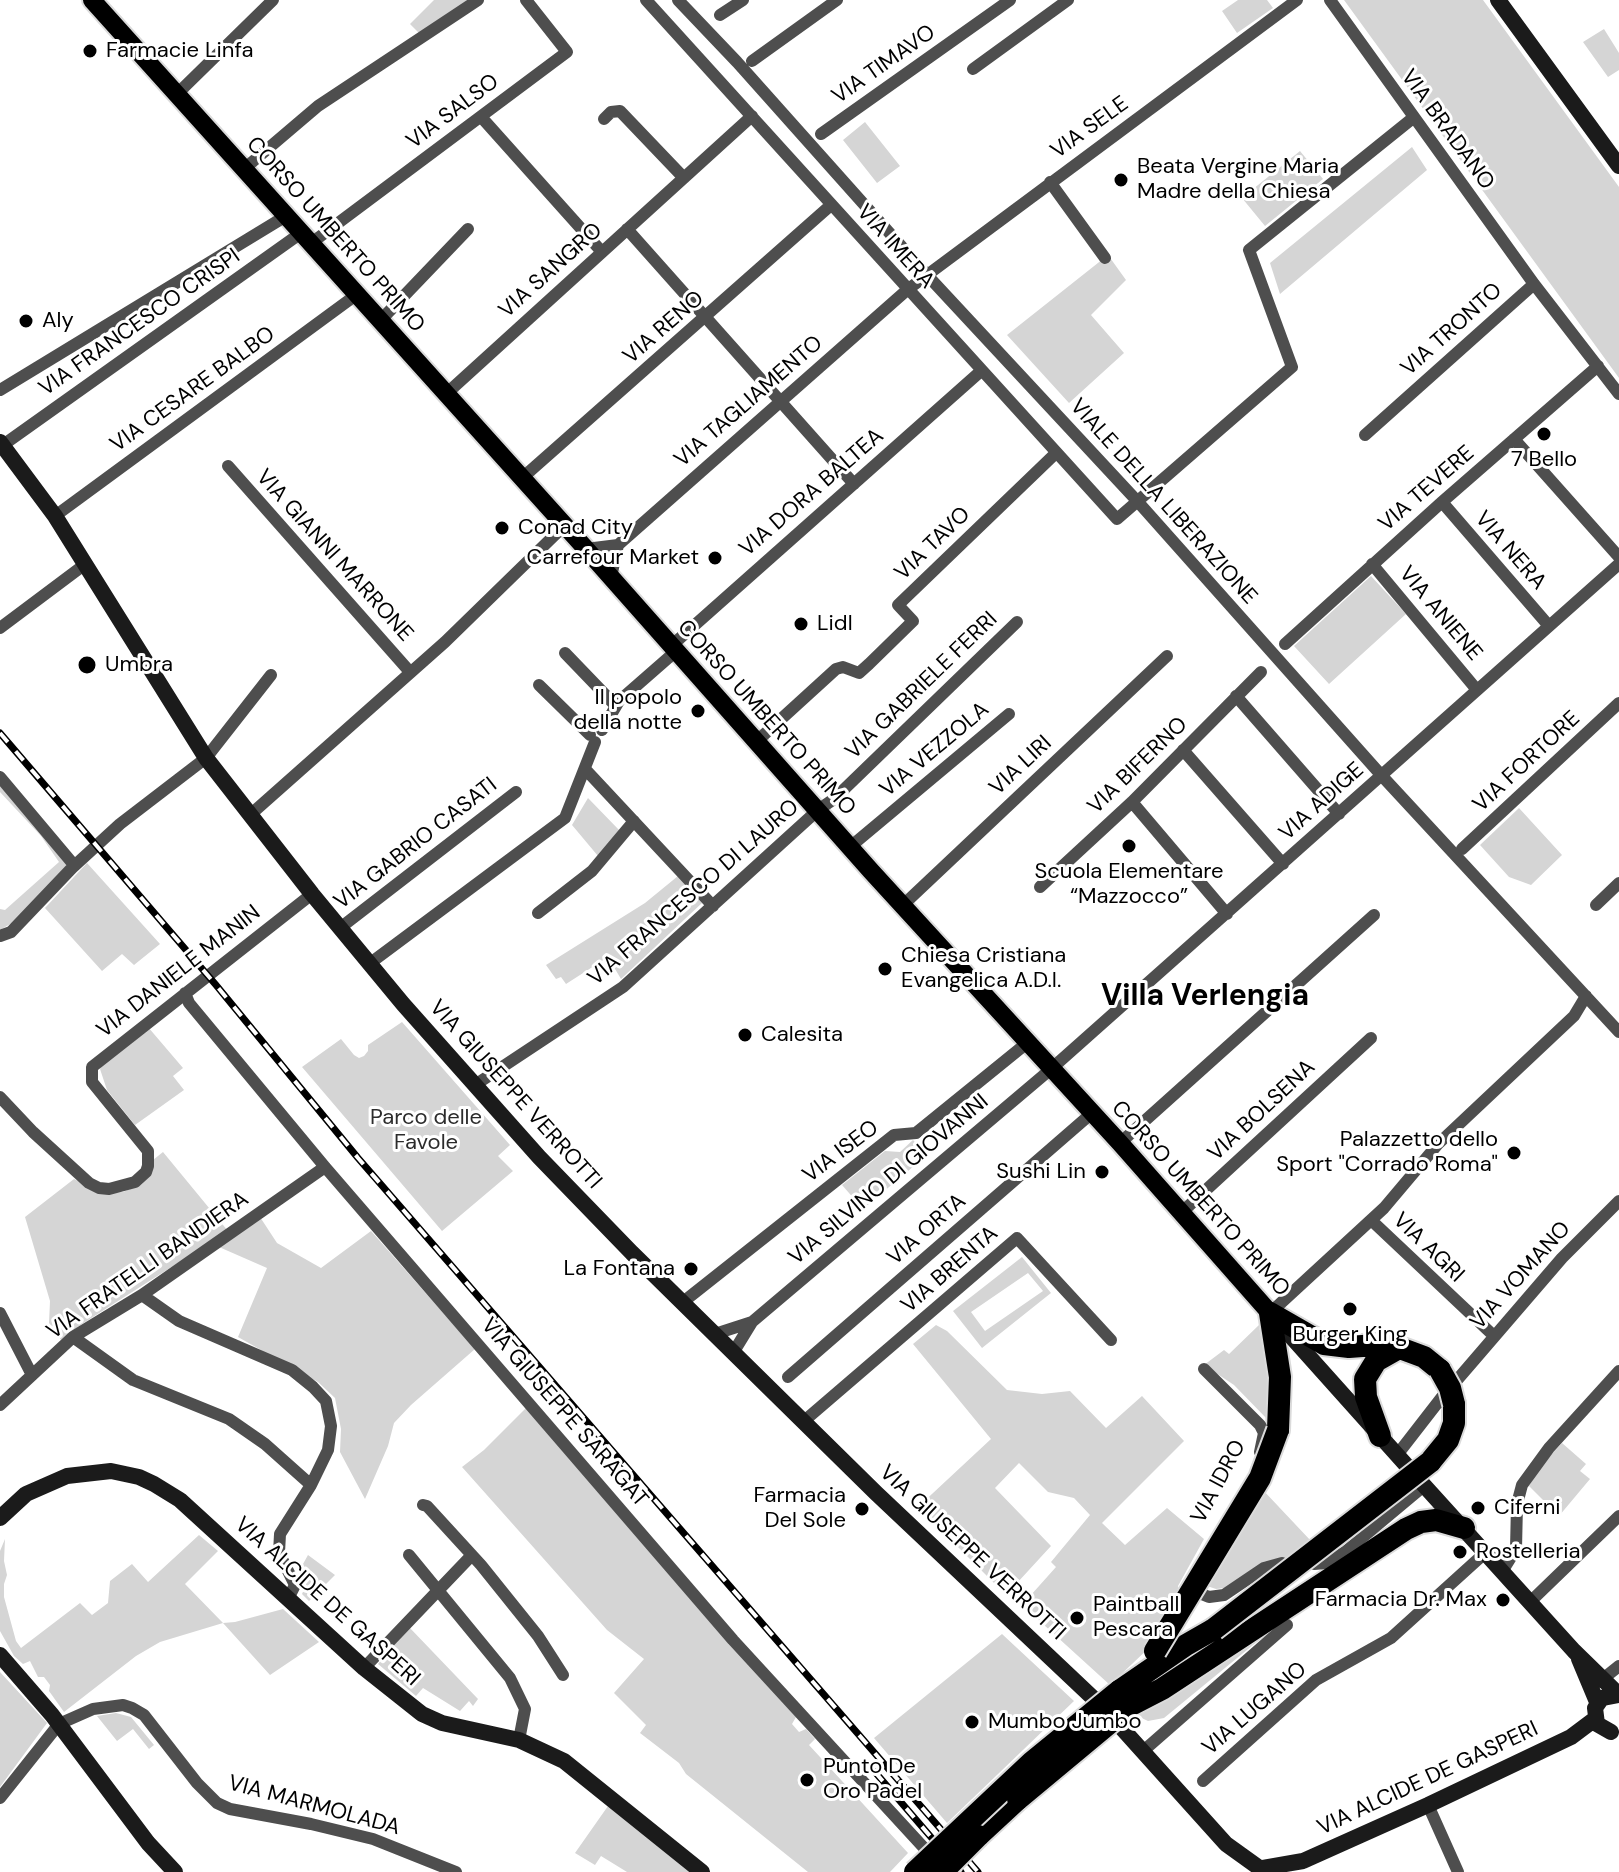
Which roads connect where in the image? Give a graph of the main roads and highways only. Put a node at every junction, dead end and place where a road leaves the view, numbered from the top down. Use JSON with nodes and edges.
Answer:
{"nodes":[{"id":1,"x":92,"y":0,"type":"edge"},
{"id":2,"x":1270,"y":1313,"type":"junction"},
{"id":3,"x":1399,"y":1348,"type":"junction"},
{"id":4,"x":1380,"y":1436,"type":"road end"},
{"id":5,"x":1464,"y":1528,"type":"road end"},
{"id":6,"x":1162,"y":1660,"type":"junction"},
{"id":7,"x":1125,"y":1698,"type":"junction"},
{"id":8,"x":915,"y":1872,"type":"edge"},
{"id":9,"x":942,"y":1872,"type":"edge"}],
"edges":[{"from":1,"to":2,"type":"main road","name":"CORSO UMBERTO PRIMO"},
{"from":2,"to":3,"type":"highway"},
{"from":2,"to":6,"type":"highway","bridge":true},
{"from":3,"to":4,"type":"highway"},
{"from":3,"to":6,"type":"highway","bridge":true},
{"from":5,"to":7,"type":"highway"},
{"from":6,"to":7,"type":"highway"},
{"from":7,"to":8,"type":"highway","bridge":true},
{"from":7,"to":9,"type":"highway","bridge":true}]}
